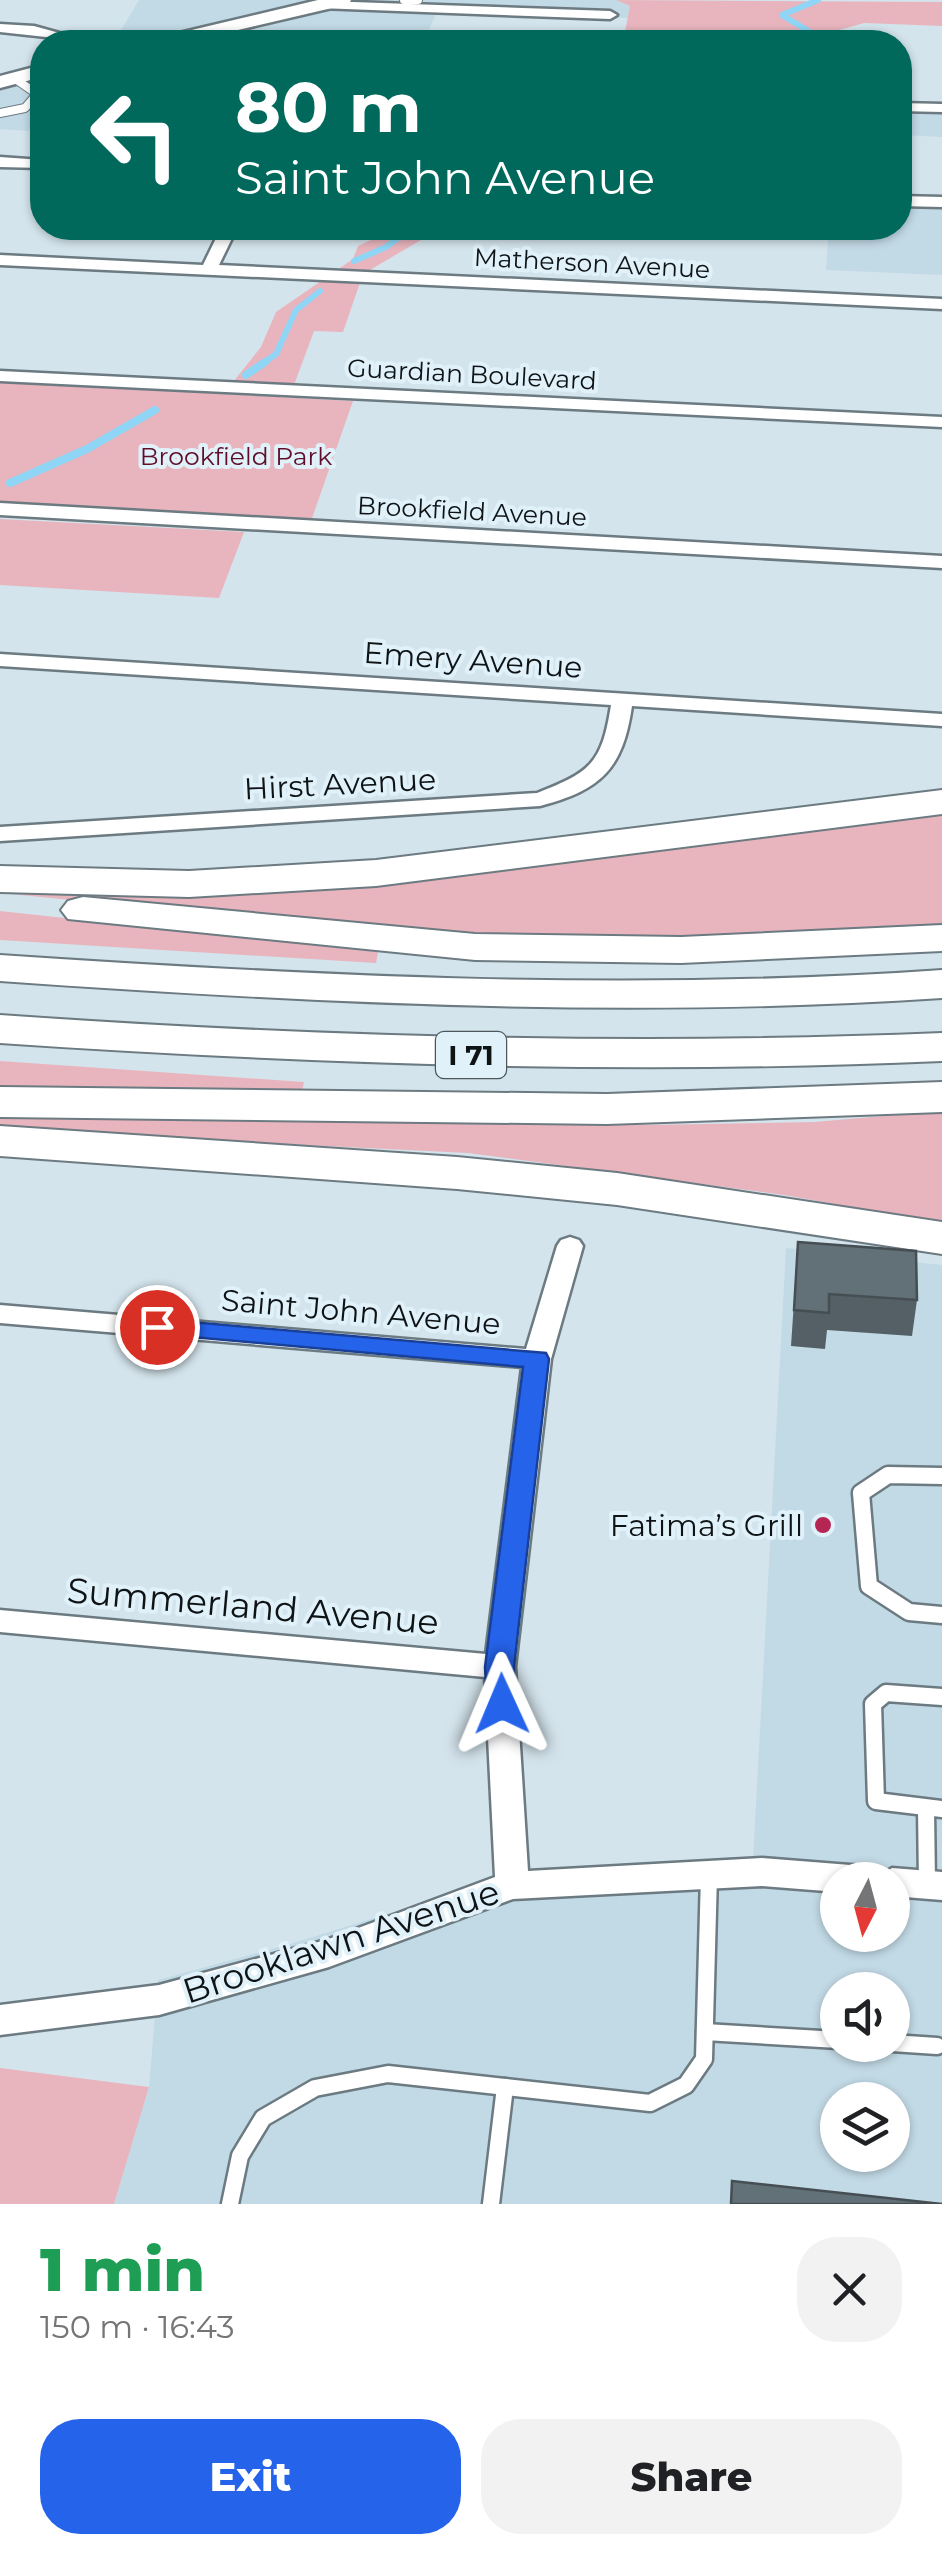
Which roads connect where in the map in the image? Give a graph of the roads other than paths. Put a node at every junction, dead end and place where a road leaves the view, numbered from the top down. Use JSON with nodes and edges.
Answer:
{"nodes":[{"id":1,"x":404,"y":0,"type":"edge"},
{"id":2,"x":418,"y":0,"type":"edge"},
{"id":3,"x":333,"y":2,"type":"edge"},
{"id":4,"x":610,"y":15,"type":"dead end"},
{"id":5,"x":0,"y":28,"type":"edge"},
{"id":6,"x":34,"y":30,"type":"edge"},
{"id":7,"x":215,"y":30,"type":"edge"},
{"id":8,"x":7,"y":80,"type":"edge"},
{"id":9,"x":30,"y":90,"type":"edge"},
{"id":10,"x":30,"y":103,"type":"edge"},
{"id":11,"x":912,"y":107,"type":"edge"},
{"id":12,"x":942,"y":108,"type":"edge"},
{"id":13,"x":0,"y":114,"type":"edge"},
{"id":14,"x":0,"y":162,"type":"edge"},
{"id":15,"x":30,"y":163,"type":"edge"},
{"id":16,"x":912,"y":201,"type":"edge"},
{"id":17,"x":942,"y":202,"type":"edge"},
{"id":18,"x":223,"y":240,"type":"edge"},
{"id":19,"x":0,"y":260,"type":"edge"},
{"id":20,"x":209,"y":270,"type":"junction"},
{"id":21,"x":942,"y":304,"type":"edge"},
{"id":22,"x":0,"y":376,"type":"edge"},
{"id":23,"x":942,"y":422,"type":"edge"},
{"id":24,"x":0,"y":509,"type":"edge"},
{"id":25,"x":942,"y":562,"type":"edge"},
{"id":26,"x":0,"y":660,"type":"edge"},
{"id":27,"x":622,"y":700,"type":"junction"},
{"id":28,"x":942,"y":720,"type":"edge"},
{"id":29,"x":942,"y":802,"type":"edge"},
{"id":30,"x":0,"y":834,"type":"edge"},
{"id":31,"x":0,"y":878,"type":"edge"},
{"id":32,"x":0,"y":902,"type":"edge"},
{"id":33,"x":942,"y":938,"type":"edge"},
{"id":34,"x":0,"y":968,"type":"edge"},
{"id":35,"x":942,"y":984,"type":"edge"},
{"id":36,"x":0,"y":1029,"type":"edge"},
{"id":37,"x":942,"y":1047,"type":"edge"},
{"id":38,"x":942,"y":1097,"type":"edge"},
{"id":39,"x":0,"y":1102,"type":"edge"},
{"id":40,"x":0,"y":1141,"type":"edge"},
{"id":41,"x":942,"y":1238,"type":"edge"},
{"id":42,"x":570,"y":1246,"type":"dead end"},
{"id":43,"x":0,"y":1314,"type":"edge"},
{"id":44,"x":537,"y":1359,"type":"junction"},
{"id":45,"x":942,"y":1476,"type":"edge"},
{"id":46,"x":942,"y":1615,"type":"edge"},
{"id":47,"x":0,"y":1621,"type":"edge"},
{"id":48,"x":500,"y":1667,"type":"junction"},
{"id":49,"x":942,"y":1697,"type":"edge"},
{"id":50,"x":934,"y":1808,"type":"edge"},
{"id":51,"x":709,"y":1875,"type":"junction"},
{"id":52,"x":820,"y":1877,"type":"edge"},
{"id":53,"x":910,"y":1884,"type":"edge"},
{"id":54,"x":512,"y":1885,"type":"junction"},
{"id":55,"x":935,"y":1886,"type":"edge"},
{"id":56,"x":0,"y":2020,"type":"edge"},
{"id":57,"x":705,"y":2032,"type":"junction"},
{"id":58,"x":820,"y":2039,"type":"edge"},
{"id":59,"x":910,"y":2044,"type":"edge"},
{"id":60,"x":937,"y":2046,"type":"dead end"},
{"id":61,"x":505,"y":2087,"type":"junction"},
{"id":62,"x":230,"y":2204,"type":"edge"},
{"id":63,"x":491,"y":2204,"type":"edge"}],
"edges":[{"from":1,"to":2,"type":"lane"},
{"from":3,"to":4,"type":"street"},
{"from":3,"to":7,"type":"street"},
{"from":5,"to":6,"type":"street"},
{"from":8,"to":9,"type":"lane"},
{"from":10,"to":13,"type":"lane"},
{"from":11,"to":12,"type":"street"},
{"from":14,"to":15,"type":"street"},
{"from":16,"to":17,"type":"street"},
{"from":18,"to":20,"type":"street"},
{"from":19,"to":20,"type":"street","name":"Matherson Avenue"},
{"from":20,"to":21,"type":"street","name":"Matherson Avenue"},
{"from":22,"to":23,"type":"street","name":"Guardian Boulevard"},
{"from":24,"to":25,"type":"street","name":"Brookfield Avenue"},
{"from":26,"to":27,"type":"street","name":"Emery Avenue"},
{"from":27,"to":28,"type":"street","name":"Emery Avenue"},
{"from":27,"to":30,"type":"street","name":"Hirst Avenue"},
{"from":29,"to":31,"type":"highway"},
{"from":32,"to":33,"type":"highway"},
{"from":34,"to":35,"type":"highway","number":"I 71"},
{"from":36,"to":37,"type":"highway","number":"I 71"},
{"from":38,"to":39,"type":"highway"},
{"from":40,"to":41,"type":"highway"},
{"from":42,"to":44,"type":"street"},
{"from":43,"to":44,"type":"street","name":"Saint John Avenue"},
{"from":44,"to":48,"type":"street"},
{"from":45,"to":46,"type":"lane"},
{"from":47,"to":48,"type":"street","name":"Summerland Avenue"},
{"from":48,"to":54,"type":"street"},
{"from":49,"to":50,"type":"lane"},
{"from":50,"to":55,"type":"lane"},
{"from":51,"to":52,"type":"street","name":"Brooklawn Avenue"},
{"from":51,"to":54,"type":"street","name":"Brooklawn Avenue"},
{"from":51,"to":57,"type":"lane"},
{"from":53,"to":55,"type":"street"},
{"from":54,"to":56,"type":"street","name":"Brooklawn Avenue"},
{"from":57,"to":58,"type":"lane"},
{"from":57,"to":61,"type":"lane"},
{"from":59,"to":60,"type":"lane"},
{"from":61,"to":62,"type":"lane"},
{"from":61,"to":63,"type":"lane"}]}
